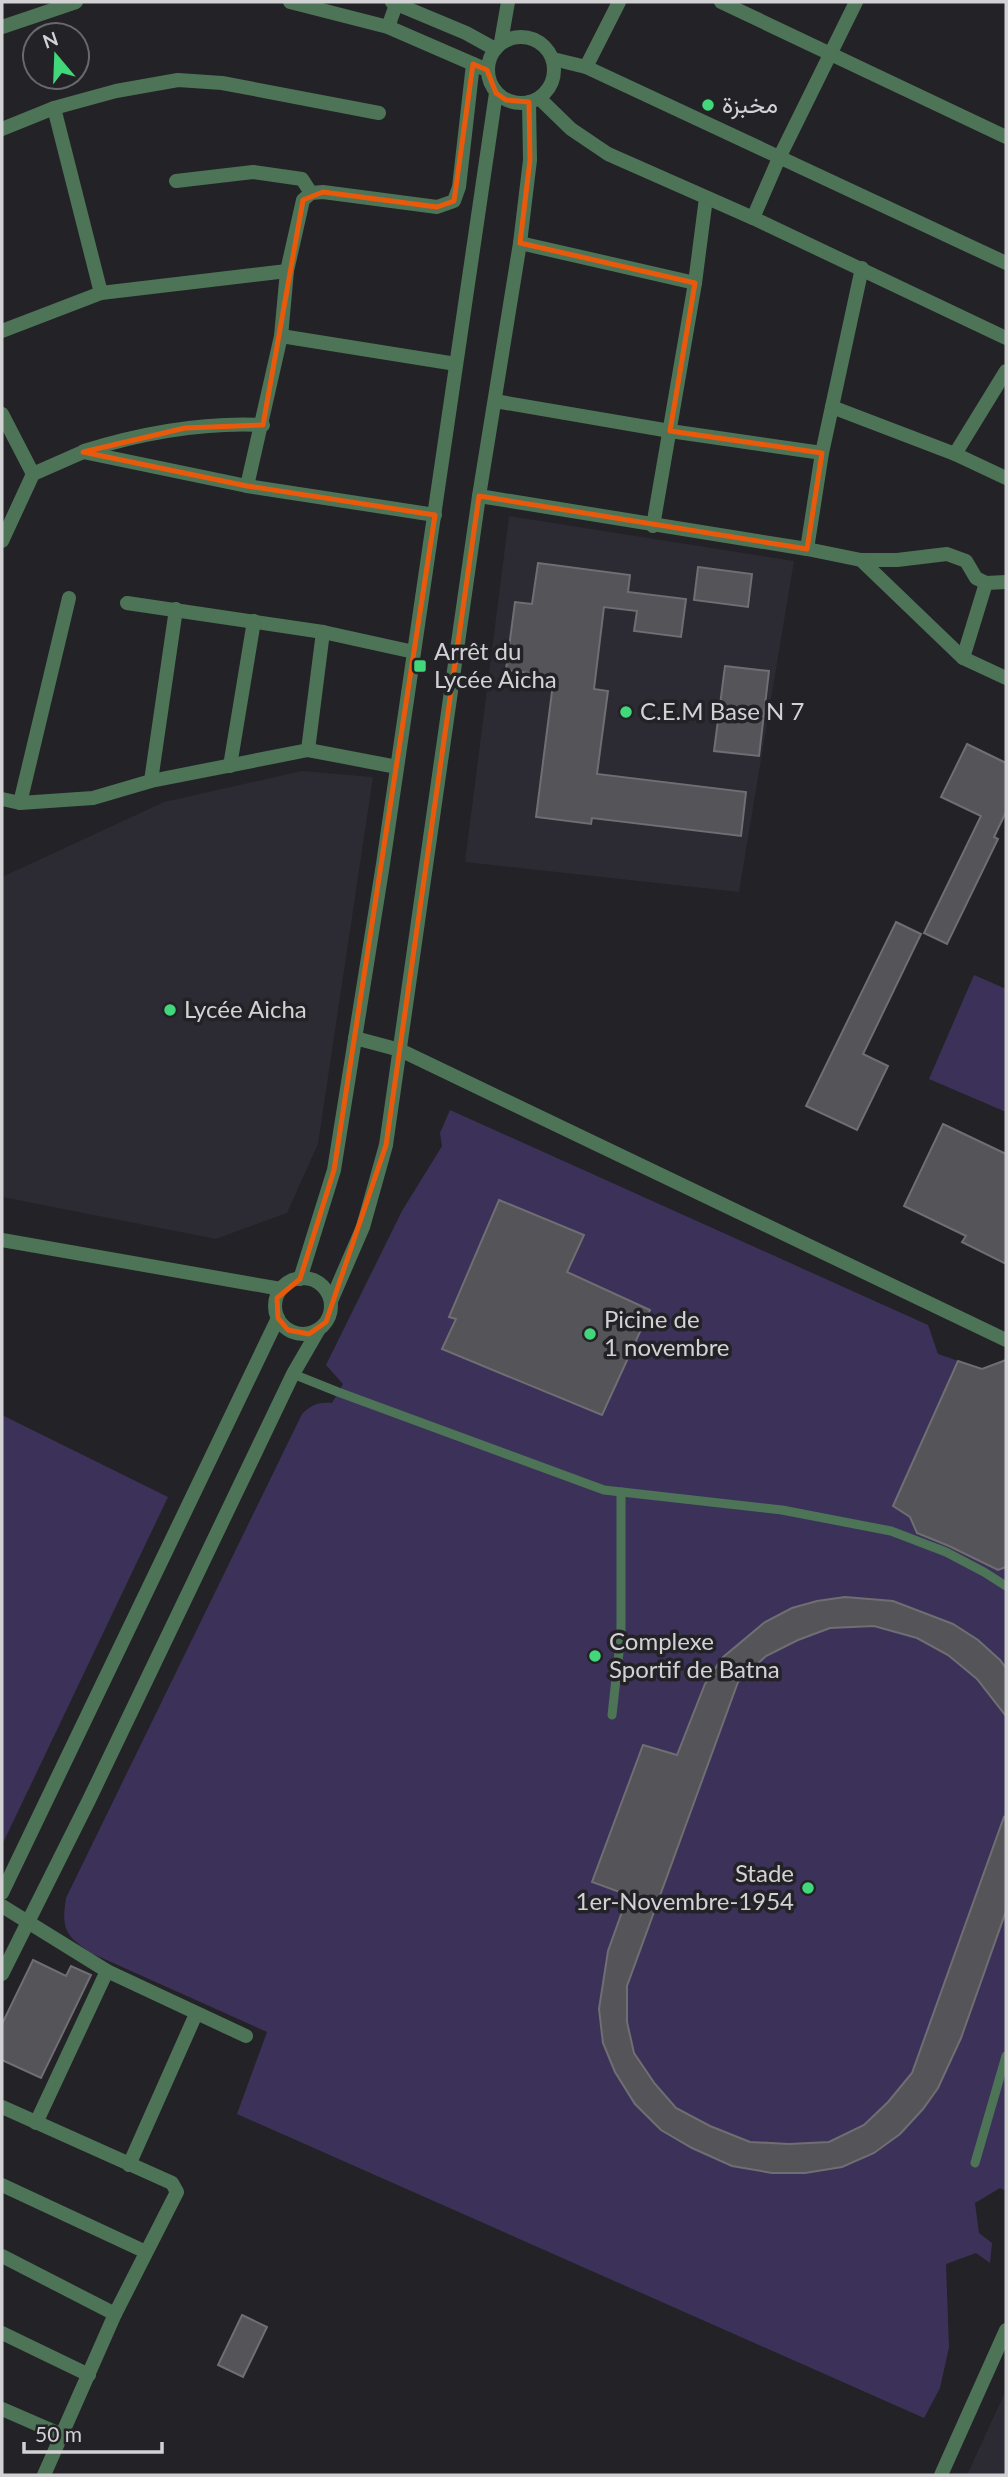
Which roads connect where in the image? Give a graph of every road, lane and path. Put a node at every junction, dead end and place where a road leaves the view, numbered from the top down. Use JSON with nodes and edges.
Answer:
{"nodes":[{"id":1,"x":76,"y":2,"type":"edge"},
{"id":2,"x":290,"y":2,"type":"edge"},
{"id":3,"x":395,"y":2,"type":"edge"},
{"id":4,"x":508,"y":2,"type":"edge"},
{"id":5,"x":619,"y":2,"type":"edge"},
{"id":6,"x":721,"y":2,"type":"edge"},
{"id":7,"x":856,"y":2,"type":"edge"},
{"id":8,"x":2,"y":27,"type":"edge"},
{"id":9,"x":388,"y":27,"type":"junction"},
{"id":10,"x":498,"y":46,"type":"junction"},
{"id":11,"x":831,"y":53,"type":"junction"},
{"id":12,"x":553,"y":60,"type":"junction"},
{"id":13,"x":472,"y":64,"type":"junction"},
{"id":14,"x":586,"y":67,"type":"junction"},
{"id":15,"x":487,"y":70,"type":"junction"},
{"id":16,"x":496,"y":93,"type":"junction"},
{"id":17,"x":534,"y":100,"type":"junction"},
{"id":18,"x":54,"y":108,"type":"junction"},
{"id":19,"x":379,"y":113,"type":"dead end"},
{"id":20,"x":2,"y":129,"type":"edge"},
{"id":21,"x":1006,"y":137,"type":"edge"},
{"id":22,"x":779,"y":158,"type":"junction"},
{"id":23,"x":176,"y":181,"type":"dead end"},
{"id":24,"x":311,"y":194,"type":"junction"},
{"id":25,"x":706,"y":198,"type":"junction"},
{"id":26,"x":753,"y":218,"type":"junction"},
{"id":27,"x":520,"y":243,"type":"junction"},
{"id":28,"x":1006,"y":262,"type":"edge"},
{"id":29,"x":862,"y":268,"type":"junction"},
{"id":30,"x":287,"y":271,"type":"junction"},
{"id":31,"x":695,"y":283,"type":"junction"},
{"id":32,"x":101,"y":293,"type":"junction"},
{"id":33,"x":2,"y":331,"type":"edge"},
{"id":34,"x":281,"y":336,"type":"junction"},
{"id":35,"x":1006,"y":338,"type":"edge"},
{"id":36,"x":456,"y":364,"type":"junction"},
{"id":37,"x":1006,"y":371,"type":"edge"},
{"id":38,"x":495,"y":401,"type":"junction"},
{"id":39,"x":832,"y":407,"type":"junction"},
{"id":40,"x":2,"y":414,"type":"edge"},
{"id":41,"x":263,"y":425,"type":"junction"},
{"id":42,"x":670,"y":431,"type":"junction"},
{"id":43,"x":83,"y":452,"type":"junction"},
{"id":44,"x":822,"y":453,"type":"junction"},
{"id":45,"x":955,"y":454,"type":"junction"},
{"id":46,"x":33,"y":474,"type":"junction"},
{"id":47,"x":1006,"y":478,"type":"edge"},
{"id":48,"x":247,"y":486,"type":"junction"},
{"id":49,"x":479,"y":496,"type":"junction"},
{"id":50,"x":435,"y":515,"type":"junction"},
{"id":51,"x":653,"y":526,"type":"junction"},
{"id":52,"x":2,"y":541,"type":"edge"},
{"id":53,"x":807,"y":549,"type":"junction"},
{"id":54,"x":861,"y":560,"type":"junction"},
{"id":55,"x":1006,"y":582,"type":"edge"},
{"id":56,"x":986,"y":583,"type":"junction"},
{"id":57,"x":69,"y":598,"type":"dead end"},
{"id":58,"x":127,"y":603,"type":"dead end"},
{"id":59,"x":176,"y":609,"type":"junction"},
{"id":60,"x":254,"y":621,"type":"junction"},
{"id":61,"x":323,"y":632,"type":"junction"},
{"id":62,"x":414,"y":652,"type":"junction"},
{"id":63,"x":963,"y":658,"type":"junction"},
{"id":64,"x":1006,"y":678,"type":"edge"},
{"id":65,"x":308,"y":750,"type":"junction"},
{"id":66,"x":230,"y":766,"type":"junction"},
{"id":67,"x":397,"y":767,"type":"junction"},
{"id":68,"x":151,"y":781,"type":"junction"},
{"id":69,"x":2,"y":799,"type":"edge"},
{"id":70,"x":20,"y":803,"type":"junction"},
{"id":71,"x":355,"y":1038,"type":"junction"},
{"id":72,"x":400,"y":1050,"type":"junction"},
{"id":73,"x":2,"y":1240,"type":"edge"},
{"id":74,"x":300,"y":1279,"type":"junction"},
{"id":75,"x":281,"y":1289,"type":"junction"},
{"id":76,"x":331,"y":1301,"type":"junction"},
{"id":77,"x":278,"y":1318,"type":"junction"},
{"id":78,"x":319,"y":1329,"type":"junction"},
{"id":79,"x":1005,"y":1339,"type":"edge"},
{"id":80,"x":293,"y":1374,"type":"junction"},
{"id":81,"x":621,"y":1492,"type":"junction"},
{"id":82,"x":1006,"y":1586,"type":"edge"},
{"id":83,"x":612,"y":1716,"type":"dead end"},
{"id":84,"x":2,"y":1893,"type":"edge"},
{"id":85,"x":2,"y":1906,"type":"edge"},
{"id":86,"x":28,"y":1923,"type":"junction"},
{"id":87,"x":107,"y":1971,"type":"junction"},
{"id":88,"x":2,"y":1974,"type":"edge"},
{"id":89,"x":197,"y":2014,"type":"junction"},
{"id":90,"x":246,"y":2036,"type":"dead end"},
{"id":91,"x":1006,"y":2056,"type":"edge"},
{"id":92,"x":2,"y":2107,"type":"edge"},
{"id":93,"x":36,"y":2123,"type":"junction"},
{"id":94,"x":975,"y":2163,"type":"dead end"},
{"id":95,"x":130,"y":2165,"type":"junction"},
{"id":96,"x":2,"y":2185,"type":"edge"},
{"id":97,"x":146,"y":2252,"type":"junction"},
{"id":98,"x":2,"y":2256,"type":"edge"},
{"id":99,"x":116,"y":2314,"type":"junction"},
{"id":100,"x":1006,"y":2330,"type":"edge"},
{"id":101,"x":2,"y":2333,"type":"edge"},
{"id":102,"x":89,"y":2375,"type":"junction"},
{"id":103,"x":2,"y":2409,"type":"edge"},
{"id":104,"x":62,"y":2435,"type":"junction"},
{"id":105,"x":44,"y":2475,"type":"edge"},
{"id":106,"x":941,"y":2475,"type":"edge"}],
"edges":[{"from":1,"to":8,"type":"street"},
{"from":2,"to":9,"type":"street"},
{"from":3,"to":9,"type":"street"},
{"from":3,"to":10,"type":"street"},
{"from":4,"to":10,"type":"street"},
{"from":5,"to":14,"type":"street"},
{"from":6,"to":11,"type":"street"},
{"from":7,"to":11,"type":"street"},
{"from":9,"to":13,"type":"street"},
{"from":10,"to":12,"type":"street"},
{"from":10,"to":15,"type":"street"},
{"from":11,"to":21,"type":"street"},
{"from":11,"to":22,"type":"street"},
{"from":12,"to":14,"type":"street"},
{"from":12,"to":17,"type":"street"},
{"from":13,"to":15,"type":"street"},
{"from":13,"to":24,"type":"street"},
{"from":14,"to":22,"type":"street"},
{"from":15,"to":16,"type":"street"},
{"from":16,"to":17,"type":"street"},
{"from":16,"to":36,"type":"street"},
{"from":17,"to":25,"type":"street"},
{"from":17,"to":27,"type":"street"},
{"from":18,"to":19,"type":"street"},
{"from":18,"to":20,"type":"street"},
{"from":18,"to":32,"type":"street"},
{"from":22,"to":26,"type":"street"},
{"from":22,"to":28,"type":"street"},
{"from":23,"to":24,"type":"street"},
{"from":24,"to":30,"type":"street"},
{"from":25,"to":26,"type":"street"},
{"from":25,"to":31,"type":"street"},
{"from":26,"to":29,"type":"street"},
{"from":27,"to":31,"type":"street"},
{"from":27,"to":38,"type":"street"},
{"from":29,"to":35,"type":"street"},
{"from":29,"to":39,"type":"street"},
{"from":30,"to":32,"type":"street"},
{"from":30,"to":34,"type":"street"},
{"from":31,"to":42,"type":"street"},
{"from":32,"to":33,"type":"street"},
{"from":34,"to":36,"type":"street"},
{"from":34,"to":41,"type":"street"},
{"from":36,"to":50,"type":"street"},
{"from":37,"to":45,"type":"street"},
{"from":38,"to":42,"type":"street"},
{"from":38,"to":49,"type":"street"},
{"from":39,"to":44,"type":"street"},
{"from":39,"to":45,"type":"street"},
{"from":40,"to":46,"type":"street"},
{"from":41,"to":43,"type":"street"},
{"from":41,"to":48,"type":"street"},
{"from":42,"to":44,"type":"street"},
{"from":42,"to":51,"type":"street"},
{"from":43,"to":46,"type":"street"},
{"from":43,"to":48,"type":"street"},
{"from":44,"to":53,"type":"street"},
{"from":45,"to":47,"type":"street"},
{"from":46,"to":52,"type":"street"},
{"from":48,"to":50,"type":"street"},
{"from":49,"to":51,"type":"street"},
{"from":49,"to":72,"type":"street"},
{"from":50,"to":62,"type":"street"},
{"from":51,"to":53,"type":"street"},
{"from":53,"to":54,"type":"street"},
{"from":54,"to":56,"type":"street"},
{"from":54,"to":63,"type":"street"},
{"from":55,"to":56,"type":"street"},
{"from":56,"to":63,"type":"street"},
{"from":57,"to":70,"type":"street"},
{"from":58,"to":59,"type":"street"},
{"from":59,"to":60,"type":"street"},
{"from":59,"to":68,"type":"street"},
{"from":60,"to":61,"type":"street"},
{"from":60,"to":66,"type":"street"},
{"from":61,"to":62,"type":"street"},
{"from":61,"to":65,"type":"street"},
{"from":62,"to":67,"type":"street"},
{"from":63,"to":64,"type":"street"},
{"from":65,"to":66,"type":"street"},
{"from":65,"to":67,"type":"street"},
{"from":66,"to":68,"type":"street"},
{"from":67,"to":71,"type":"street"},
{"from":68,"to":70,"type":"street"},
{"from":69,"to":70,"type":"street"},
{"from":71,"to":72,"type":"street"},
{"from":71,"to":74,"type":"street"},
{"from":72,"to":76,"type":"street"},
{"from":72,"to":79,"type":"street"},
{"from":73,"to":75,"type":"street"},
{"from":74,"to":75,"type":"street"},
{"from":74,"to":76,"type":"street"},
{"from":75,"to":77,"type":"street"},
{"from":76,"to":78,"type":"street"},
{"from":77,"to":78,"type":"street"},
{"from":77,"to":84,"type":"street"},
{"from":78,"to":80,"type":"street"},
{"from":80,"to":81,"type":"lane"},
{"from":80,"to":86,"type":"street"},
{"from":81,"to":82,"type":"lane"},
{"from":81,"to":83,"type":"lane"},
{"from":85,"to":86,"type":"street"},
{"from":86,"to":87,"type":"street"},
{"from":86,"to":88,"type":"street"},
{"from":87,"to":89,"type":"street"},
{"from":87,"to":93,"type":"street"},
{"from":89,"to":90,"type":"street"},
{"from":89,"to":95,"type":"street"},
{"from":91,"to":94,"type":"lane"},
{"from":92,"to":93,"type":"street"},
{"from":93,"to":95,"type":"street"},
{"from":95,"to":97,"type":"street"},
{"from":96,"to":97,"type":"street"},
{"from":97,"to":99,"type":"street"},
{"from":98,"to":99,"type":"street"},
{"from":99,"to":102,"type":"street"},
{"from":100,"to":106,"type":"street"},
{"from":101,"to":102,"type":"street"},
{"from":102,"to":104,"type":"street"},
{"from":103,"to":104,"type":"street"},
{"from":104,"to":105,"type":"street"}]}
